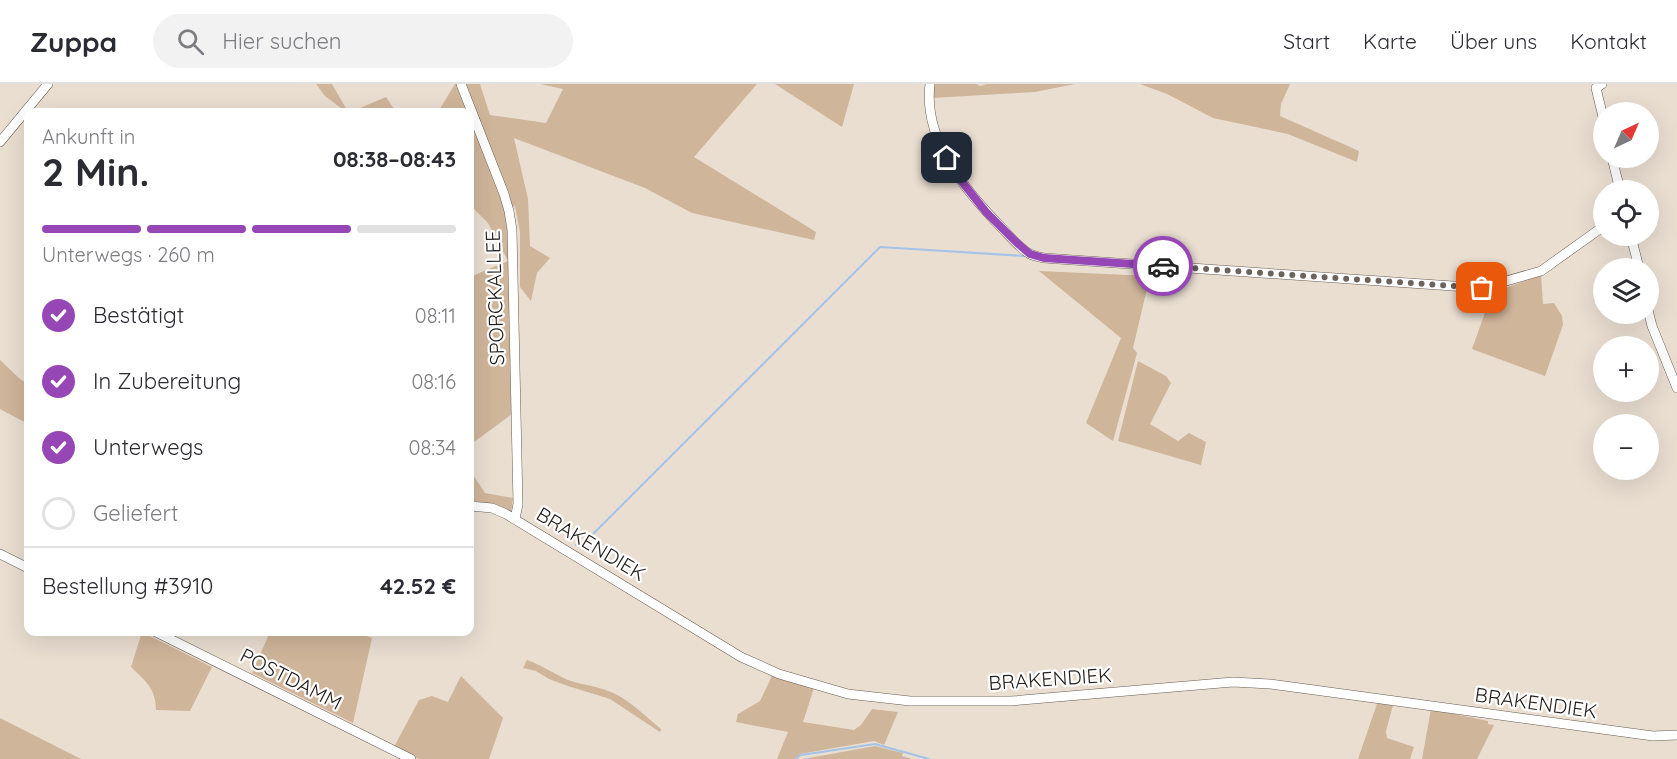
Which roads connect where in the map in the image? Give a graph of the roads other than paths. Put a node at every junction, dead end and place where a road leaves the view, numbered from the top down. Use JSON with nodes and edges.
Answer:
{"nodes":[{"id":1,"x":48,"y":84,"type":"edge"},
{"id":2,"x":461,"y":84,"type":"edge"},
{"id":3,"x":930,"y":84,"type":"edge"},
{"id":4,"x":1602,"y":84,"type":"edge"},
{"id":5,"x":1599,"y":102,"type":"edge"},
{"id":6,"x":28,"y":108,"type":"edge"},
{"id":7,"x":470,"y":108,"type":"edge"},
{"id":8,"x":24,"y":113,"type":"edge"},
{"id":9,"x":474,"y":117,"type":"edge"},
{"id":10,"x":0,"y":142,"type":"edge"},
{"id":11,"x":1593,"y":234,"type":"edge"},
{"id":12,"x":1652,"y":324,"type":"edge"},
{"id":13,"x":1677,"y":388,"type":"edge"},
{"id":14,"x":474,"y":506,"type":"edge"},
{"id":15,"x":514,"y":519,"type":"junction"},
{"id":16,"x":0,"y":554,"type":"edge"},
{"id":17,"x":24,"y":566,"type":"edge"},
{"id":18,"x":164,"y":636,"type":"edge"},
{"id":19,"x":1677,"y":735,"type":"edge"},
{"id":20,"x":411,"y":759,"type":"edge"}],
"edges":[{"from":1,"to":6,"type":"street"},
{"from":2,"to":7,"type":"street","name":"SPORCKALLEE"},
{"from":3,"to":11,"type":"street"},
{"from":4,"to":5,"type":"street"},
{"from":8,"to":10,"type":"street"},
{"from":9,"to":15,"type":"street","name":"SPORCKALLEE"},
{"from":12,"to":13,"type":"street"},
{"from":14,"to":15,"type":"street","name":"BRAKENDIEK"},
{"from":15,"to":19,"type":"street","name":"BRAKENDIEK"},
{"from":16,"to":17,"type":"street"},
{"from":18,"to":20,"type":"street","name":"POSTDAMM"}]}
